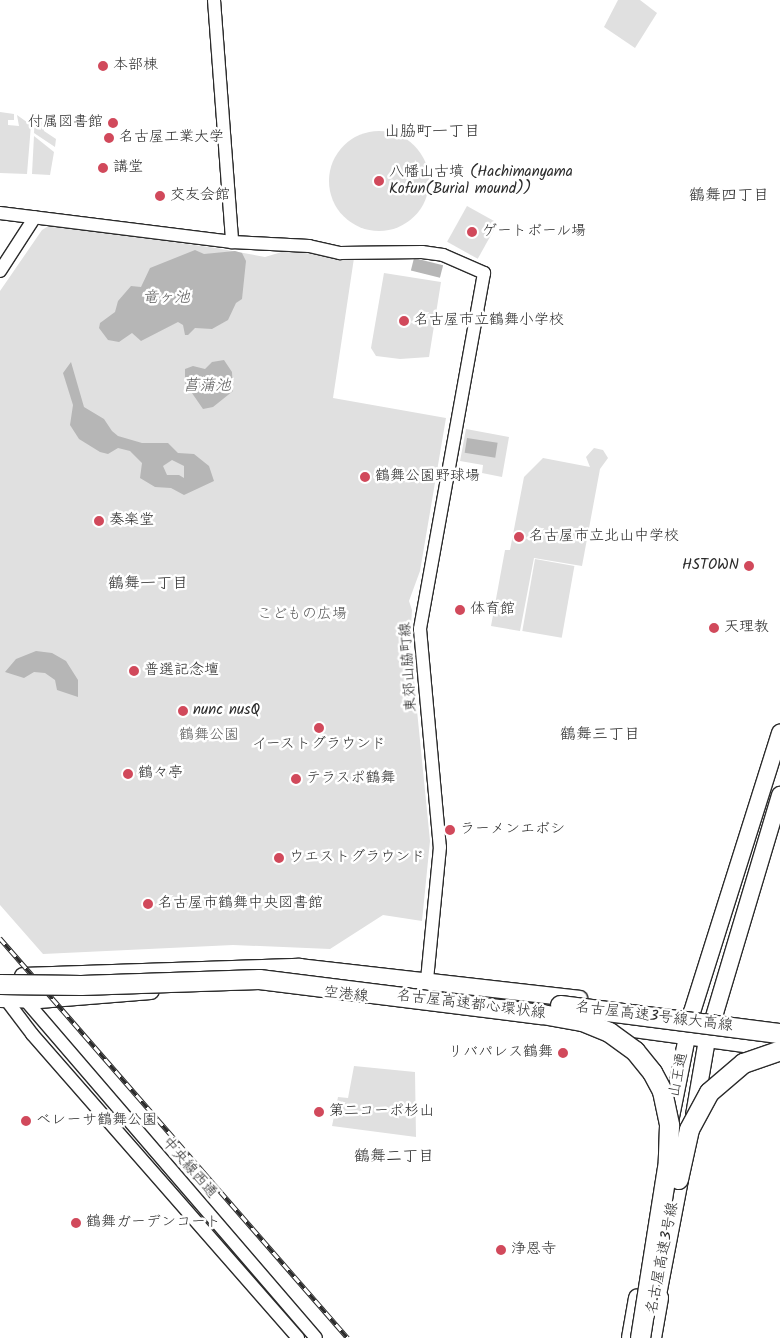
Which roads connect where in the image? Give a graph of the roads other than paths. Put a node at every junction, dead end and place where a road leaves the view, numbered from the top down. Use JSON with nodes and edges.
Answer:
{"nodes":[{"id":1,"x":214,"y":0,"type":"edge"},
{"id":2,"x":0,"y":213,"type":"edge"},
{"id":3,"x":35,"y":217,"type":"junction"},
{"id":4,"x":232,"y":242,"type":"junction"},
{"id":5,"x":0,"y":271,"type":"edge"},
{"id":6,"x":780,"y":733,"type":"edge"},
{"id":7,"x":780,"y":795,"type":"edge"},
{"id":8,"x":258,"y":979,"type":"junction"},
{"id":9,"x":426,"y":980,"type":"junction"},
{"id":10,"x":2,"y":988,"type":"edge"},
{"id":11,"x":23,"y":1000,"type":"junction"},
{"id":12,"x":425,"y":1004,"type":"junction"},
{"id":13,"x":692,"y":1012,"type":"junction"},
{"id":14,"x":714,"y":1015,"type":"junction"},
{"id":15,"x":780,"y":1024,"type":"edge"},
{"id":16,"x":780,"y":1033,"type":"edge"},
{"id":17,"x":686,"y":1037,"type":"junction"},
{"id":18,"x":707,"y":1040,"type":"junction"},
{"id":19,"x":780,"y":1050,"type":"edge"},
{"id":20,"x":298,"y":1338,"type":"edge"},
{"id":21,"x":316,"y":1338,"type":"edge"},
{"id":22,"x":630,"y":1338,"type":"edge"},
{"id":23,"x":640,"y":1338,"type":"edge"},
{"id":24,"x":647,"y":1338,"type":"edge"},
{"id":25,"x":653,"y":1338,"type":"edge"}],
"edges":[{"from":1,"to":4,"type":"street"},
{"from":2,"to":3,"type":"street"},
{"from":3,"to":4,"type":"street"},
{"from":3,"to":5,"type":"street"},
{"from":4,"to":9,"type":"street","name":"東郊山脇町線"},
{"from":6,"to":13,"type":"main road","name":"山王通"},
{"from":7,"to":14,"type":"main road","name":"山王通"},
{"from":8,"to":10,"type":"highway","name":"名古屋高速都心環状線","bridge":true},
{"from":8,"to":16,"type":"highway","name":"名古屋高速3号線大高線","bridge":true},
{"from":8,"to":23,"type":"highway","name":"名古屋高速都心環状線","bridge":true},
{"from":9,"to":10,"type":"main road","name":"空港線"},
{"from":9,"to":12,"type":"street","name":"東郊山脇町線"},
{"from":9,"to":13,"type":"main road","name":"空港線"},
{"from":10,"to":11,"type":"main road","name":"空港線"},
{"from":10,"to":11,"type":"street","name":"中央線西通"},
{"from":10,"to":20,"type":"street","name":"中央線西通"},
{"from":11,"to":12,"type":"main road","name":"空港線"},
{"from":11,"to":21,"type":"street","name":"中央線西通"},
{"from":12,"to":17,"type":"main road","name":"空港線"},
{"from":13,"to":14,"type":"main road","name":"空港線"},
{"from":13,"to":17,"type":"main road","name":"山王通"},
{"from":14,"to":15,"type":"main road","name":"空港線"},
{"from":14,"to":18,"type":"main road","name":"山王通"},
{"from":17,"to":18,"type":"main road","name":"空港線"},
{"from":17,"to":22,"type":"main road","name":"山王通"},
{"from":18,"to":19,"type":"main road","name":"空港線"},
{"from":18,"to":25,"type":"main road","name":"山王通"},
{"from":19,"to":24,"type":"highway","name":"名古屋高速3号線","bridge":true}]}
